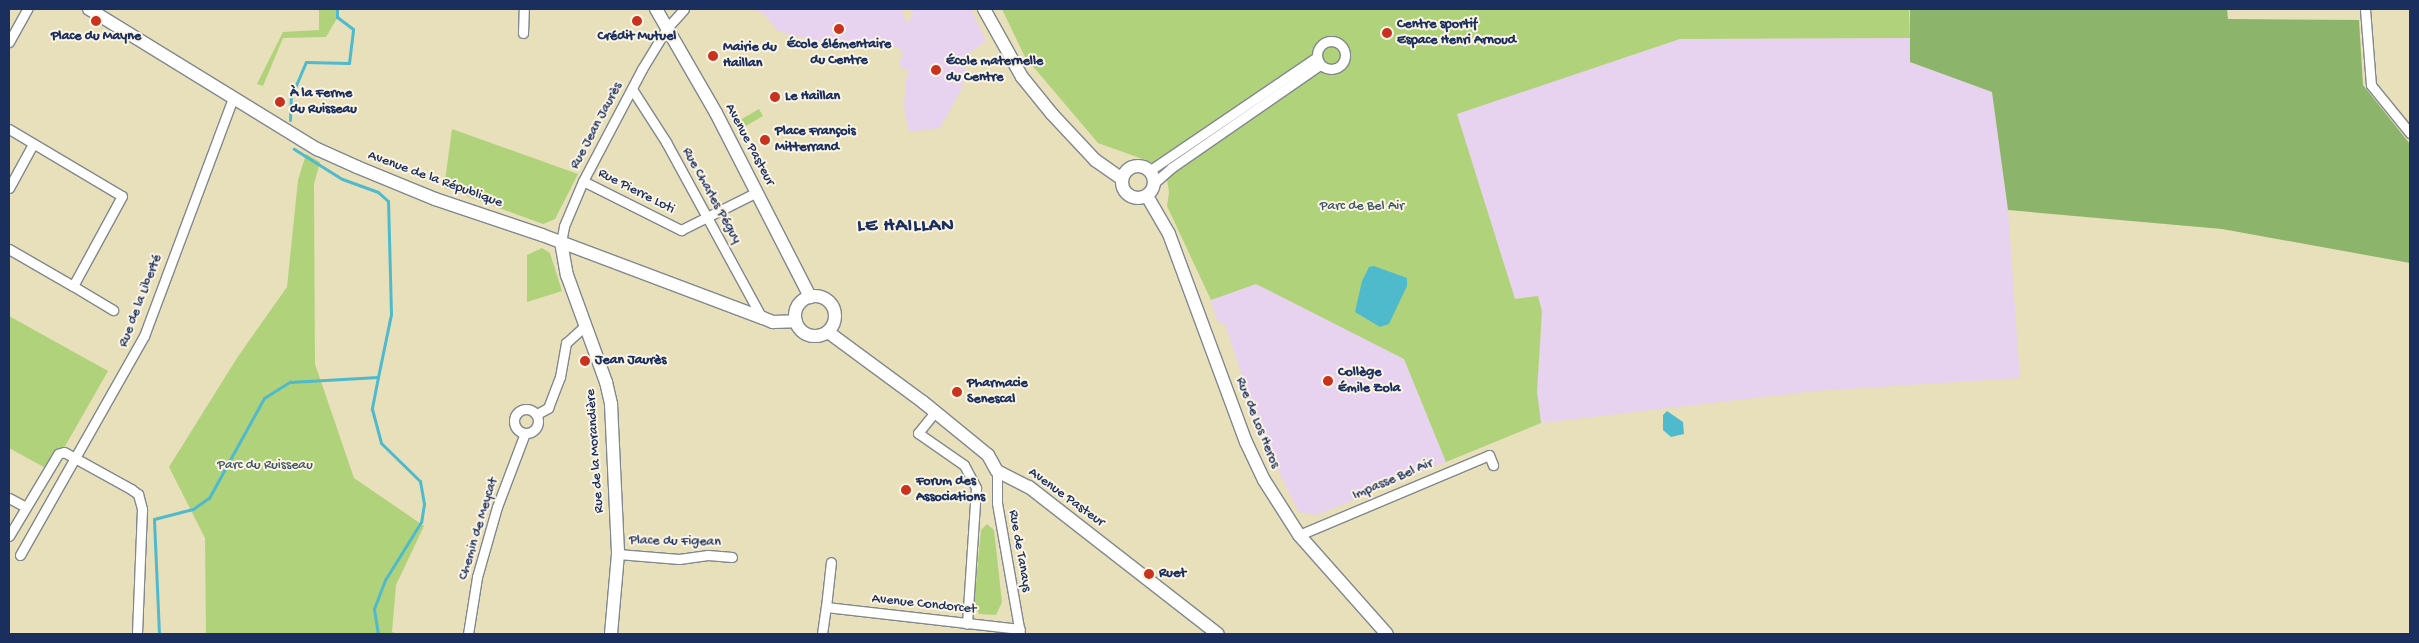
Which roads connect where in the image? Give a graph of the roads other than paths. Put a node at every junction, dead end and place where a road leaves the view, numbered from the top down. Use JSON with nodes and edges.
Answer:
{"nodes":[{"id":1,"x":27,"y":9,"type":"edge"},
{"id":2,"x":89,"y":9,"type":"edge"},
{"id":3,"x":524,"y":9,"type":"edge"},
{"id":4,"x":656,"y":9,"type":"edge"},
{"id":5,"x":684,"y":9,"type":"edge"},
{"id":6,"x":984,"y":9,"type":"edge"},
{"id":7,"x":2365,"y":9,"type":"edge"},
{"id":8,"x":667,"y":28,"type":"junction"},
{"id":9,"x":523,"y":33,"type":"dead end"},
{"id":10,"x":9,"y":42,"type":"edge"},
{"id":11,"x":1318,"y":61,"type":"dead end"},
{"id":12,"x":632,"y":89,"type":"junction"},
{"id":13,"x":233,"y":98,"type":"junction"},
{"id":14,"x":9,"y":129,"type":"edge"},
{"id":15,"x":2410,"y":133,"type":"edge"},
{"id":16,"x":33,"y":144,"type":"junction"},
{"id":17,"x":1152,"y":176,"type":"junction"},
{"id":18,"x":1122,"y":178,"type":"junction"},
{"id":19,"x":583,"y":181,"type":"junction"},
{"id":20,"x":9,"y":188,"type":"edge"},
{"id":21,"x":757,"y":192,"type":"junction"},
{"id":22,"x":1147,"y":196,"type":"junction"},
{"id":23,"x":707,"y":219,"type":"junction"},
{"id":24,"x":561,"y":242,"type":"junction"},
{"id":25,"x":9,"y":249,"type":"edge"},
{"id":26,"x":73,"y":286,"type":"junction"},
{"id":27,"x":810,"y":297,"type":"junction"},
{"id":28,"x":113,"y":310,"type":"dead end"},
{"id":29,"x":763,"y":318,"type":"junction"},
{"id":30,"x":796,"y":321,"type":"junction"},
{"id":31,"x":584,"y":327,"type":"junction"},
{"id":32,"x":828,"y":332,"type":"junction"},
{"id":33,"x":935,"y":412,"type":"junction"},
{"id":34,"x":537,"y":414,"type":"junction"},
{"id":35,"x":525,"y":433,"type":"junction"},
{"id":36,"x":76,"y":458,"type":"junction"},
{"id":37,"x":1493,"y":465,"type":"dead end"},
{"id":38,"x":997,"y":471,"type":"junction"},
{"id":39,"x":9,"y":498,"type":"edge"},
{"id":40,"x":26,"y":508,"type":"junction"},
{"id":41,"x":1300,"y":535,"type":"junction"},
{"id":42,"x":9,"y":536,"type":"edge"},
{"id":43,"x":618,"y":554,"type":"junction"},
{"id":44,"x":20,"y":555,"type":"dead end"},
{"id":45,"x":732,"y":557,"type":"dead end"},
{"id":46,"x":831,"y":562,"type":"dead end"},
{"id":47,"x":826,"y":607,"type":"junction"},
{"id":48,"x":967,"y":624,"type":"junction"},
{"id":49,"x":1020,"y":632,"type":"edge"},
{"id":50,"x":137,"y":634,"type":"edge"},
{"id":51,"x":468,"y":634,"type":"edge"},
{"id":52,"x":611,"y":634,"type":"edge"},
{"id":53,"x":822,"y":634,"type":"edge"},
{"id":54,"x":1218,"y":634,"type":"edge"},
{"id":55,"x":1387,"y":634,"type":"edge"}],
"edges":[{"from":1,"to":10,"type":"street"},
{"from":2,"to":13,"type":"street","name":"Avenue de la République"},
{"from":3,"to":9,"type":"street"},
{"from":4,"to":8,"type":"street","name":"Avenue Pasteur"},
{"from":5,"to":8,"type":"street","name":"Rue Jean Jaurès"},
{"from":6,"to":18,"type":"street"},
{"from":7,"to":15,"type":"street"},
{"from":8,"to":12,"type":"street","name":"Rue Jean Jaurès"},
{"from":8,"to":21,"type":"street","name":"Avenue Pasteur"},
{"from":11,"to":17,"type":"street"},
{"from":12,"to":19,"type":"street","name":"Rue Jean Jaurès"},
{"from":12,"to":23,"type":"street","name":"Rue Charles Péguy"},
{"from":13,"to":24,"type":"street","name":"Avenue de la République"},
{"from":13,"to":36,"type":"street","name":"Rue de la Liberté"},
{"from":14,"to":16,"type":"street"},
{"from":16,"to":20,"type":"street"},
{"from":16,"to":26,"type":"street"},
{"from":17,"to":18,"type":"street"},
{"from":17,"to":22,"type":"street"},
{"from":18,"to":22,"type":"street"},
{"from":19,"to":23,"type":"street","name":"Rue Pierre Loti"},
{"from":19,"to":24,"type":"street","name":"Rue Jean Jaurès"},
{"from":21,"to":23,"type":"street","name":"Rue Pierre Loti"},
{"from":21,"to":27,"type":"street","name":"Avenue Pasteur"},
{"from":22,"to":41,"type":"street","name":"Rue de Los Heros"},
{"from":23,"to":29,"type":"street","name":"Rue Charles Péguy"},
{"from":24,"to":29,"type":"street","name":"Avenue de la République"},
{"from":24,"to":31,"type":"street","name":"Rue de la Morandière"},
{"from":25,"to":26,"type":"street"},
{"from":26,"to":28,"type":"street"},
{"from":27,"to":30,"type":"street"},
{"from":27,"to":32,"type":"street"},
{"from":29,"to":30,"type":"street","name":"Avenue de la République"},
{"from":30,"to":32,"type":"street"},
{"from":31,"to":34,"type":"street"},
{"from":31,"to":43,"type":"street","name":"Rue de la Morandière"},
{"from":32,"to":33,"type":"street","name":"Avenue Pasteur"},
{"from":33,"to":38,"type":"street","name":"Avenue Pasteur"},
{"from":33,"to":48,"type":"street"},
{"from":34,"to":35,"type":"street"},
{"from":34,"to":35,"type":"street"},
{"from":35,"to":51,"type":"street","name":"Chemin de Meycat"},
{"from":36,"to":40,"type":"street"},
{"from":36,"to":44,"type":"street","name":"Rue de la Liberté"},
{"from":36,"to":50,"type":"street"},
{"from":37,"to":41,"type":"street","name":"Impasse Bel Air"},
{"from":38,"to":49,"type":"street","name":"Rue de Tanays"},
{"from":38,"to":54,"type":"street","name":"Avenue Pasteur"},
{"from":39,"to":40,"type":"street"},
{"from":40,"to":42,"type":"street"},
{"from":41,"to":55,"type":"street","name":"Rue de Los Heros"},
{"from":43,"to":45,"type":"street","name":"Place du Figean"},
{"from":43,"to":52,"type":"street","name":"Rue de la Morandière"},
{"from":46,"to":47,"type":"street"},
{"from":47,"to":48,"type":"street","name":"Avenue Condorcet"},
{"from":47,"to":53,"type":"street"},
{"from":48,"to":49,"type":"street","name":"Avenue Condorcet"}]}
